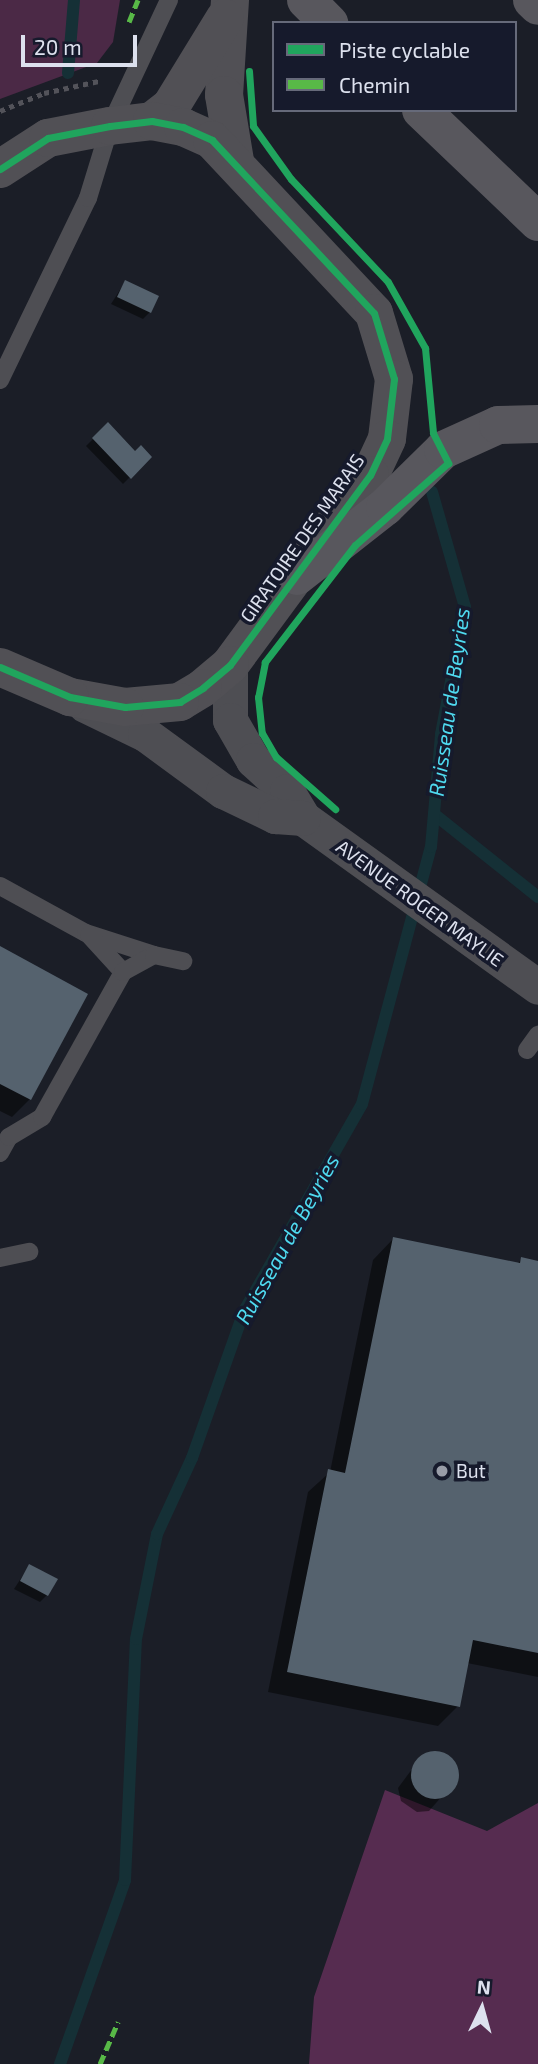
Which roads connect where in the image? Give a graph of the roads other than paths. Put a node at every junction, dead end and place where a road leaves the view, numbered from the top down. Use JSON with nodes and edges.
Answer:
{"nodes":[{"id":1,"x":169,"y":0,"type":"edge"},
{"id":2,"x":532,"y":0,"type":"edge"},
{"id":3,"x":538,"y":6,"type":"edge"},
{"id":4,"x":228,"y":8,"type":"edge"},
{"id":5,"x":423,"y":112,"type":"edge"},
{"id":6,"x":152,"y":121,"type":"junction"},
{"id":7,"x":85,"y":131,"type":"junction"},
{"id":8,"x":0,"y":137,"type":"edge"},
{"id":9,"x":235,"y":161,"type":"junction"},
{"id":10,"x":0,"y":169,"type":"edge"},
{"id":11,"x":538,"y":222,"type":"edge"},
{"id":12,"x":0,"y":380,"type":"edge"},
{"id":13,"x":538,"y":424,"type":"edge"},
{"id":14,"x":297,"y":576,"type":"junction"},
{"id":15,"x":230,"y":665,"type":"junction"},
{"id":16,"x":0,"y":667,"type":"edge"},
{"id":17,"x":69,"y":697,"type":"junction"},
{"id":18,"x":303,"y":818,"type":"junction"},
{"id":19,"x":0,"y":886,"type":"edge"},
{"id":20,"x":86,"y":933,"type":"junction"},
{"id":21,"x":154,"y":955,"type":"junction"},
{"id":22,"x":183,"y":961,"type":"dead end"},
{"id":23,"x":123,"y":972,"type":"junction"},
{"id":24,"x":538,"y":986,"type":"edge"},
{"id":25,"x":538,"y":1035,"type":"edge"},
{"id":26,"x":527,"y":1050,"type":"dead end"},
{"id":27,"x":0,"y":1153,"type":"edge"},
{"id":28,"x":29,"y":1252,"type":"dead end"},
{"id":29,"x":0,"y":1258,"type":"edge"}],
"edges":[{"from":1,"to":7,"type":"lane"},
{"from":2,"to":3,"type":"main road"},
{"from":4,"to":6,"type":"street"},
{"from":4,"to":9,"type":"street"},
{"from":5,"to":11,"type":"main road"},
{"from":6,"to":7,"type":"street","name":"GIRATOIRE DES MARAIS"},
{"from":6,"to":9,"type":"street","name":"GIRATOIRE DES MARAIS"},
{"from":7,"to":8,"type":"street"},
{"from":7,"to":10,"type":"street","name":"GIRATOIRE DES MARAIS"},
{"from":7,"to":12,"type":"lane"},
{"from":9,"to":14,"type":"street","name":"GIRATOIRE DES MARAIS"},
{"from":13,"to":14,"type":"main road"},
{"from":14,"to":15,"type":"street","name":"GIRATOIRE DES MARAIS"},
{"from":15,"to":17,"type":"street","name":"GIRATOIRE DES MARAIS"},
{"from":15,"to":18,"type":"street","name":"AVENUE ROGER MAYLIE"},
{"from":16,"to":17,"type":"street","name":"GIRATOIRE DES MARAIS"},
{"from":17,"to":18,"type":"street","name":"AVENUE ROGER MAYLIE"},
{"from":18,"to":24,"type":"street","name":"AVENUE ROGER MAYLIE"},
{"from":19,"to":20,"type":"lane"},
{"from":20,"to":21,"type":"lane"},
{"from":20,"to":23,"type":"lane"},
{"from":21,"to":22,"type":"lane"},
{"from":21,"to":23,"type":"lane"},
{"from":23,"to":27,"type":"lane"},
{"from":25,"to":26,"type":"lane"},
{"from":28,"to":29,"type":"lane"}]}
